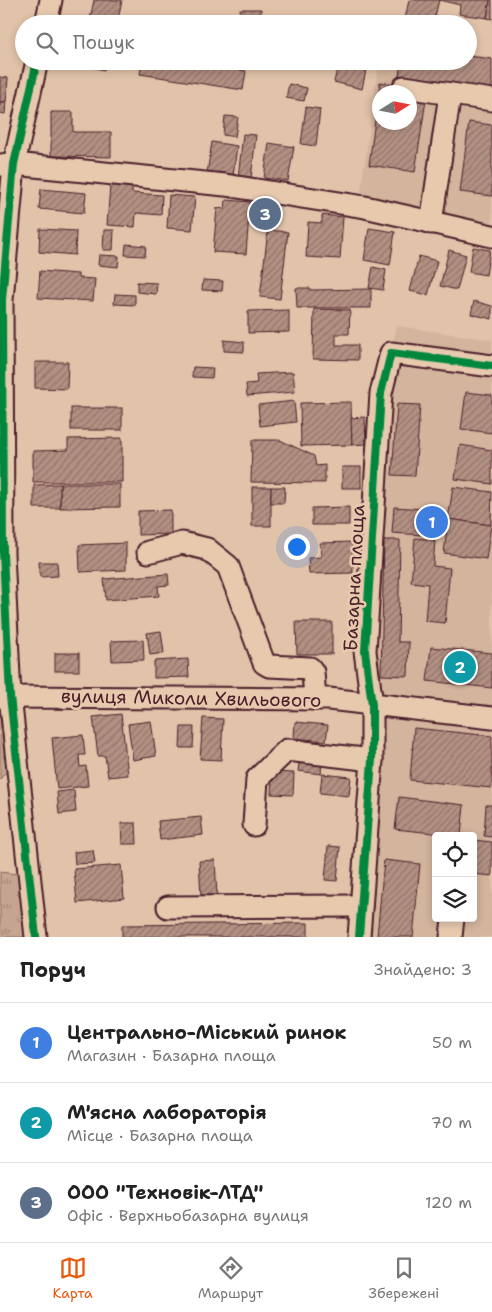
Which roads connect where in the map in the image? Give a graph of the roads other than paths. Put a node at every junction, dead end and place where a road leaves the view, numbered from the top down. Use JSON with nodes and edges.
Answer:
{"nodes":[{"id":1,"x":51,"y":0,"type":"edge"},
{"id":2,"x":48,"y":15,"type":"edge"},
{"id":3,"x":34,"y":70,"type":"edge"},
{"id":4,"x":417,"y":89,"type":"edge"},
{"id":5,"x":450,"y":94,"type":"junction"},
{"id":6,"x":492,"y":100,"type":"edge"},
{"id":7,"x":7,"y":164,"type":"edge"},
{"id":8,"x":431,"y":223,"type":"junction"},
{"id":9,"x":492,"y":236,"type":"edge"},
{"id":10,"x":492,"y":366,"type":"edge"},
{"id":11,"x":1,"y":386,"type":"edge"},
{"id":12,"x":148,"y":552,"type":"dead end"},
{"id":13,"x":5,"y":696,"type":"edge"},
{"id":14,"x":315,"y":699,"type":"junction"},
{"id":15,"x":372,"y":705,"type":"junction"},
{"id":16,"x":492,"y":718,"type":"edge"},
{"id":17,"x":372,"y":760,"type":"junction"},
{"id":18,"x":254,"y":825,"type":"dead end"},
{"id":19,"x":361,"y":906,"type":"junction"},
{"id":20,"x":168,"y":907,"type":"dead end"},
{"id":21,"x":452,"y":922,"type":"edge"},
{"id":22,"x":36,"y":937,"type":"edge"},
{"id":23,"x":359,"y":937,"type":"edge"},
{"id":24,"x":450,"y":937,"type":"edge"}],
"edges":[{"from":1,"to":2,"type":"street"},
{"from":3,"to":7,"type":"street"},
{"from":4,"to":5,"type":"street"},
{"from":5,"to":6,"type":"street"},
{"from":5,"to":8,"type":"street"},
{"from":7,"to":8,"type":"street"},
{"from":7,"to":11,"type":"street"},
{"from":8,"to":9,"type":"street"},
{"from":10,"to":15,"type":"street","name":"Базарна площа"},
{"from":11,"to":13,"type":"street"},
{"from":12,"to":14,"type":"street"},
{"from":13,"to":14,"type":"street","name":"вулиця Миколи Хвильового"},
{"from":13,"to":22,"type":"street"},
{"from":14,"to":15,"type":"street","name":"вулиця Миколи Хвильового"},
{"from":15,"to":16,"type":"street"},
{"from":15,"to":17,"type":"street","name":"Базарна площа"},
{"from":17,"to":18,"type":"street"},
{"from":17,"to":19,"type":"street","name":"Базарна площа"},
{"from":19,"to":20,"type":"street"},
{"from":19,"to":23,"type":"street","name":"Базарна площа"},
{"from":21,"to":24,"type":"street"}]}
